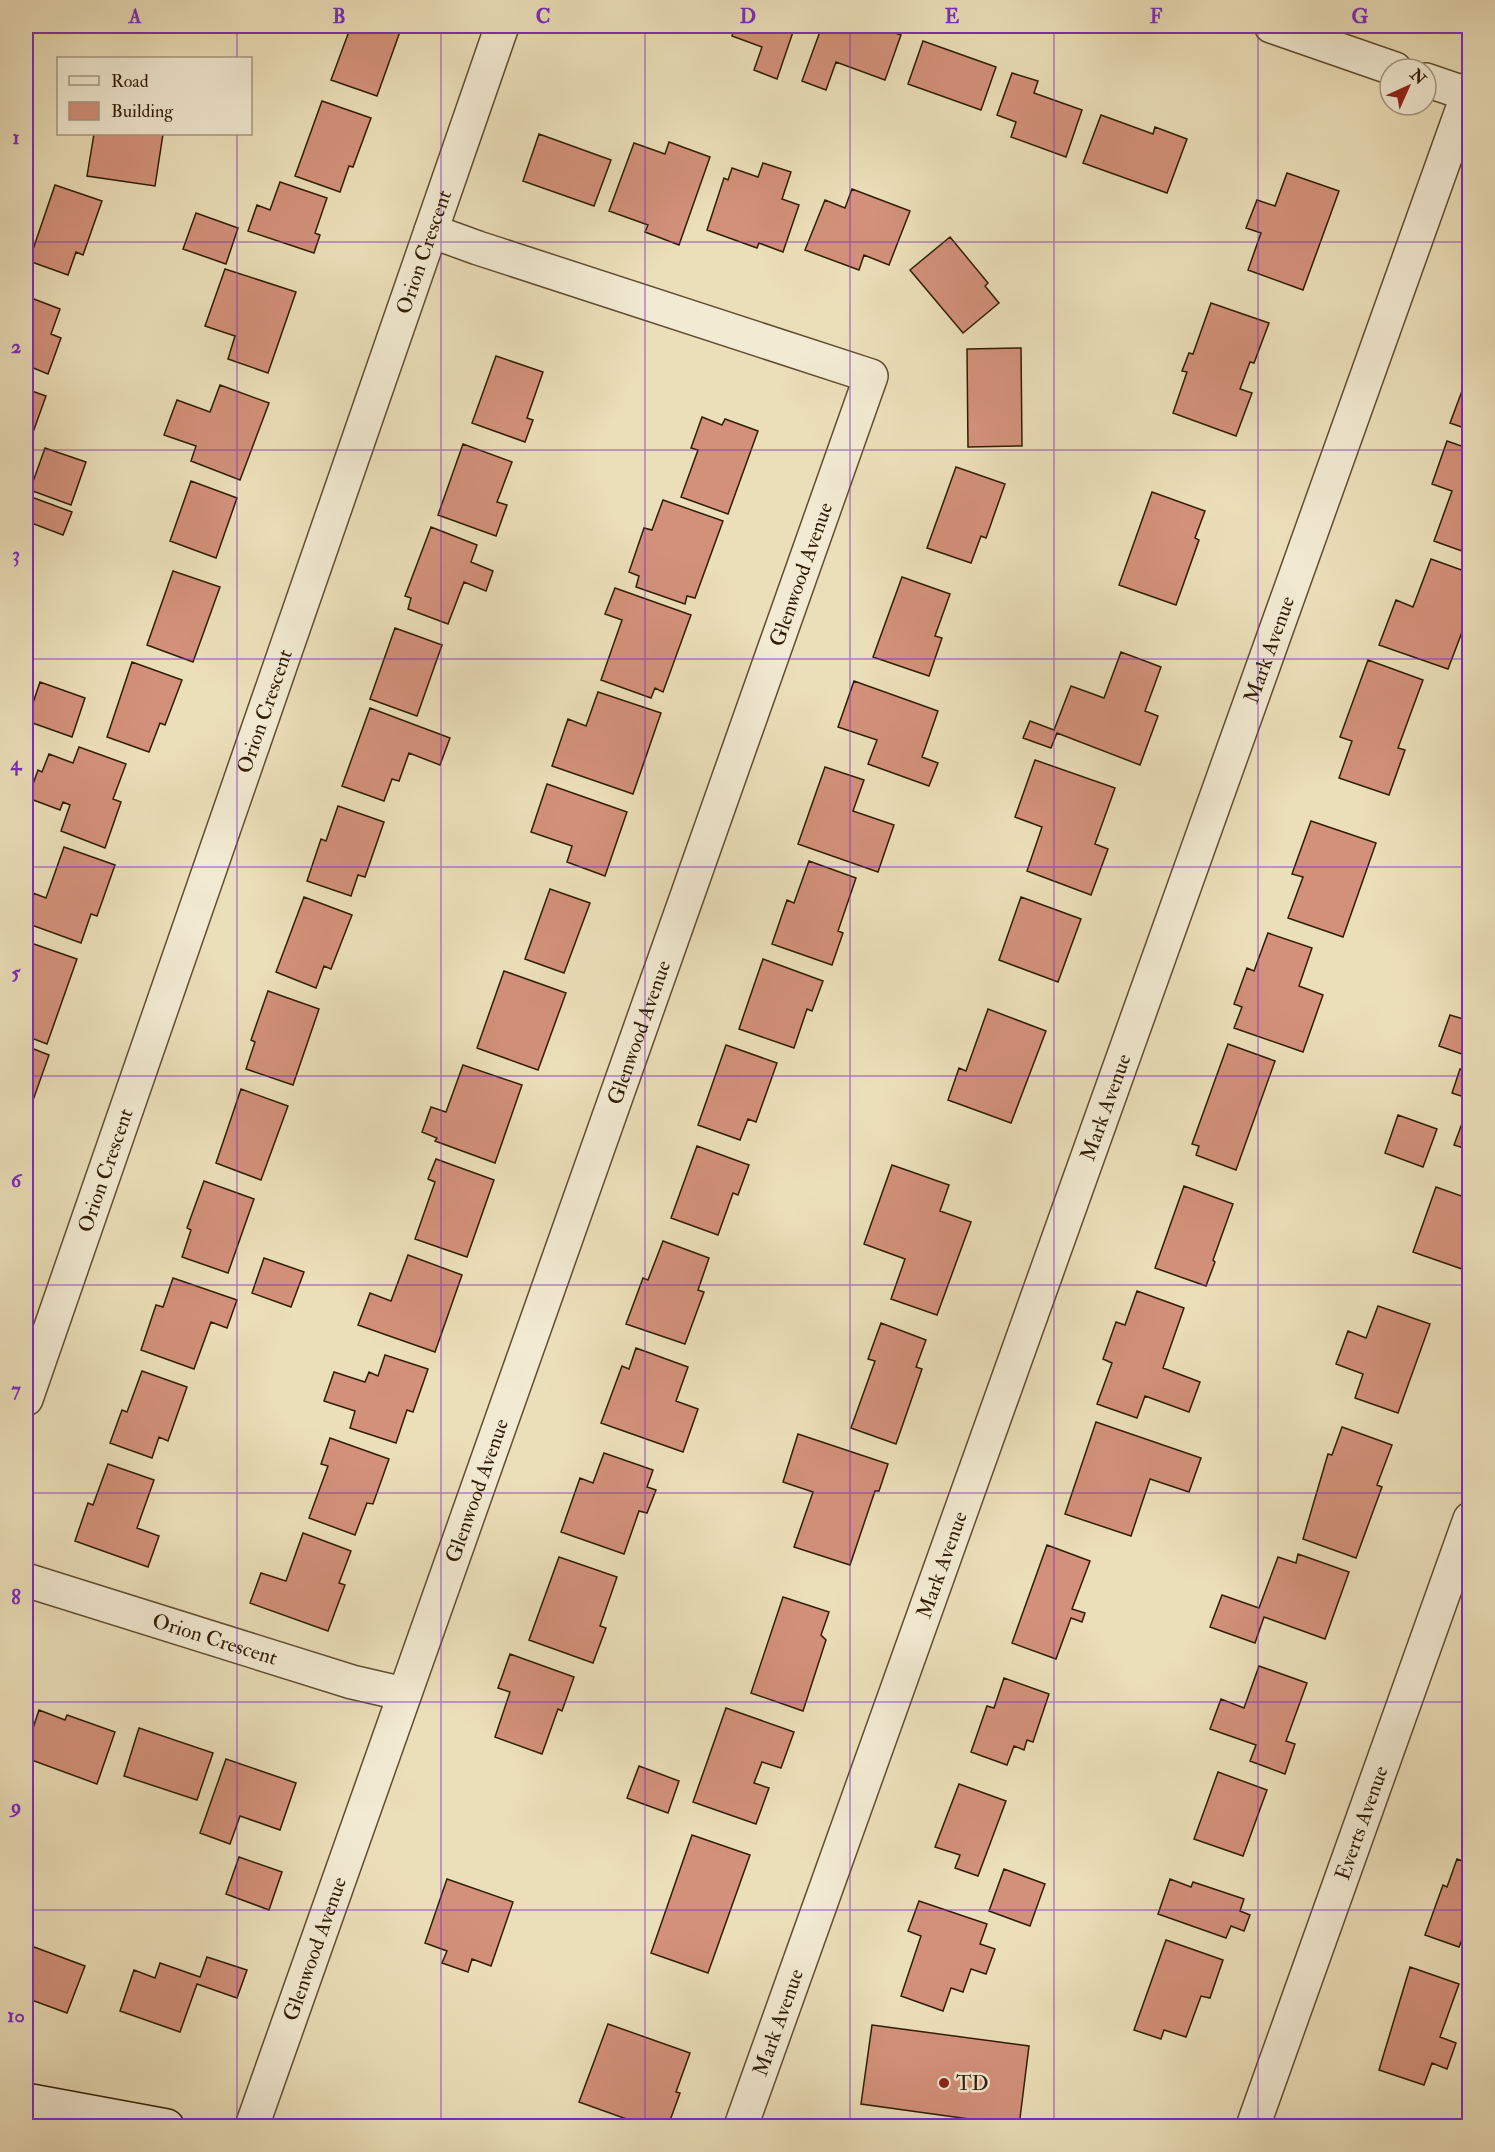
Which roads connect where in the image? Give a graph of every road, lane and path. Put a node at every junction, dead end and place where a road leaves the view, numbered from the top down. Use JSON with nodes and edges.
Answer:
{"nodes":[{"id":1,"x":502,"y":26,"type":"edge"},
{"id":2,"x":1271,"y":26,"type":"edge"},
{"id":3,"x":1378,"y":63,"type":"edge"},
{"id":4,"x":1438,"y":84,"type":"edge"},
{"id":5,"x":1469,"y":93,"type":"edge"},
{"id":6,"x":431,"y":231,"type":"junction"},
{"id":7,"x":26,"y":1399,"type":"edge"},
{"id":8,"x":1470,"y":1520,"type":"edge"},
{"id":9,"x":26,"y":1580,"type":"edge"},
{"id":10,"x":404,"y":1694,"type":"junction"},
{"id":11,"x":26,"y":2100,"type":"edge"},
{"id":12,"x":167,"y":2127,"type":"edge"},
{"id":13,"x":252,"y":2127,"type":"edge"},
{"id":14,"x":741,"y":2127,"type":"edge"},
{"id":15,"x":1253,"y":2127,"type":"edge"}],
"edges":[{"from":1,"to":6,"type":"street","name":"Orion Crescent"},
{"from":2,"to":3,"type":"street"},
{"from":4,"to":5,"type":"street"},
{"from":5,"to":14,"type":"street","name":"Mark Avenue"},
{"from":6,"to":7,"type":"street","name":"Orion Crescent"},
{"from":6,"to":10,"type":"street","name":"Glenwood Avenue"},
{"from":8,"to":15,"type":"street","name":"Everts Avenue"},
{"from":9,"to":10,"type":"street","name":"Orion Crescent"},
{"from":10,"to":13,"type":"street","name":"Glenwood Avenue"},
{"from":11,"to":12,"type":"street"}]}
